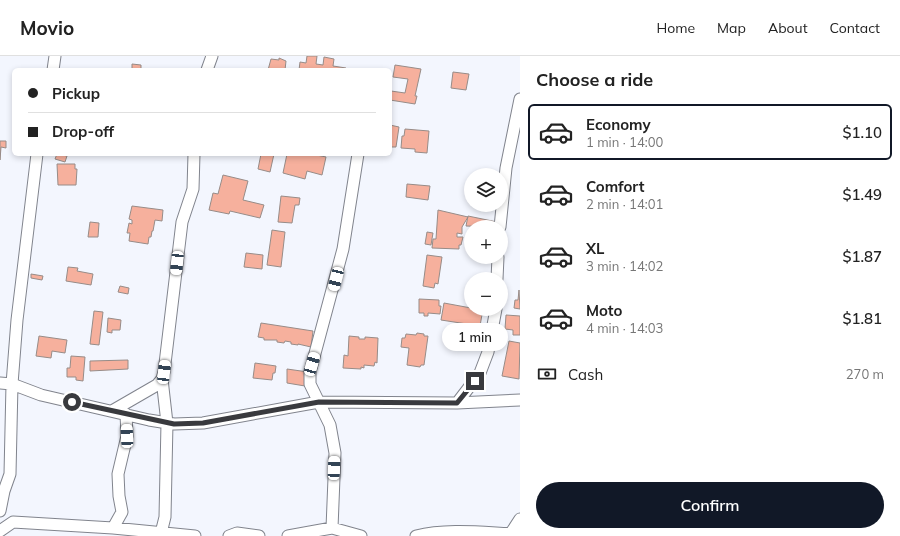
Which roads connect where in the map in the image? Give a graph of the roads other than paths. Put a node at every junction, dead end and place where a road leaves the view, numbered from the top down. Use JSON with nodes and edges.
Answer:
{"nodes":[{"id":1,"x":55,"y":56,"type":"edge"},
{"id":2,"x":212,"y":56,"type":"edge"},
{"id":3,"x":52,"y":68,"type":"edge"},
{"id":4,"x":208,"y":68,"type":"edge"},
{"id":5,"x":520,"y":99,"type":"edge"},
{"id":6,"x":37,"y":156,"type":"edge"},
{"id":7,"x":194,"y":156,"type":"edge"},
{"id":8,"x":358,"y":156,"type":"edge"},
{"id":9,"x":501,"y":220,"type":"edge"},
{"id":10,"x":495,"y":316,"type":"edge"},
{"id":11,"x":162,"y":380,"type":"junction"},
{"id":12,"x":0,"y":384,"type":"edge"},
{"id":13,"x":12,"y":384,"type":"junction"},
{"id":14,"x":520,"y":400,"type":"edge"},
{"id":15,"x":319,"y":402,"type":"junction"},
{"id":16,"x":457,"y":403,"type":"junction"},
{"id":17,"x":112,"y":411,"type":"junction"},
{"id":18,"x":126,"y":414,"type":"junction"},
{"id":19,"x":167,"y":423,"type":"junction"},
{"id":20,"x":0,"y":511,"type":"edge"},
{"id":21,"x":520,"y":519,"type":"edge"},
{"id":22,"x":113,"y":528,"type":"junction"},
{"id":23,"x":332,"y":528,"type":"junction"},
{"id":24,"x":0,"y":531,"type":"edge"},
{"id":25,"x":161,"y":533,"type":"junction"},
{"id":26,"x":439,"y":535,"type":"edge"},
{"id":27,"x":514,"y":535,"type":"edge"},
{"id":28,"x":195,"y":536,"type":"edge"},
{"id":29,"x":229,"y":536,"type":"edge"},
{"id":30,"x":259,"y":536,"type":"edge"},
{"id":31,"x":288,"y":536,"type":"edge"},
{"id":32,"x":361,"y":536,"type":"edge"},
{"id":33,"x":416,"y":536,"type":"edge"}],
"edges":[{"from":1,"to":3,"type":"street"},
{"from":2,"to":4,"type":"street"},
{"from":5,"to":9,"type":"street"},
{"from":6,"to":13,"type":"street"},
{"from":7,"to":11,"type":"street"},
{"from":8,"to":15,"type":"street"},
{"from":10,"to":16,"type":"street"},
{"from":11,"to":17,"type":"street"},
{"from":11,"to":19,"type":"street"},
{"from":12,"to":13,"type":"street"},
{"from":13,"to":17,"type":"street"},
{"from":13,"to":20,"type":"street"},
{"from":14,"to":16,"type":"street"},
{"from":15,"to":16,"type":"street"},
{"from":15,"to":19,"type":"street"},
{"from":15,"to":23,"type":"street"},
{"from":17,"to":18,"type":"street"},
{"from":18,"to":19,"type":"street"},
{"from":18,"to":22,"type":"street"},
{"from":19,"to":25,"type":"street"},
{"from":21,"to":27,"type":"street"},
{"from":22,"to":24,"type":"street"},
{"from":22,"to":25,"type":"street"},
{"from":23,"to":31,"type":"street"},
{"from":23,"to":32,"type":"street"},
{"from":25,"to":28,"type":"street"},
{"from":26,"to":27,"type":"street"},
{"from":26,"to":33,"type":"street"},
{"from":29,"to":30,"type":"street"}]}
